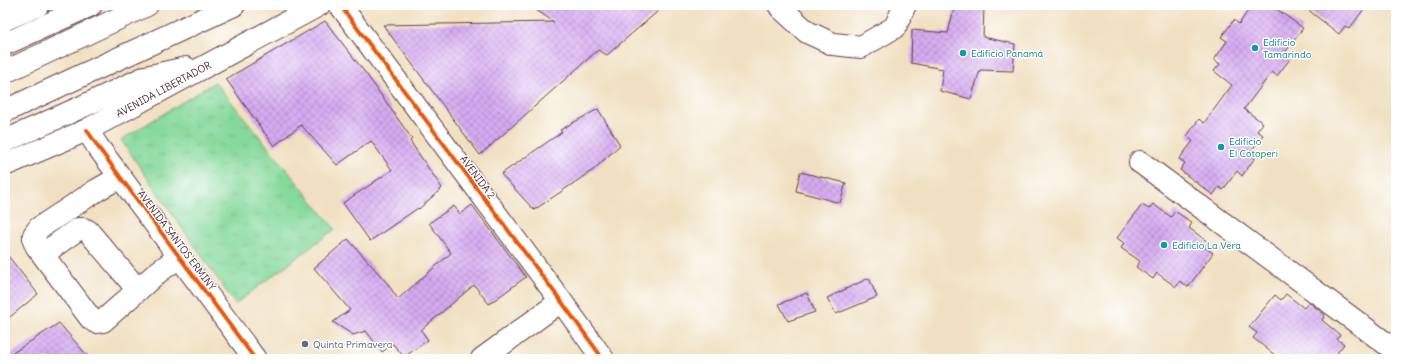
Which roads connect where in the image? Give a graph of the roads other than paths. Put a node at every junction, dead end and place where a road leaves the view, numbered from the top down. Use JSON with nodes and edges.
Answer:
{"nodes":[{"id":1,"x":38,"y":5,"type":"edge"},
{"id":2,"x":91,"y":5,"type":"edge"},
{"id":3,"x":147,"y":5,"type":"edge"},
{"id":4,"x":234,"y":5,"type":"edge"},
{"id":5,"x":319,"y":5,"type":"edge"},
{"id":6,"x":340,"y":5,"type":"edge"},
{"id":7,"x":779,"y":5,"type":"edge"},
{"id":8,"x":905,"y":5,"type":"edge"},
{"id":9,"x":5,"y":19,"type":"edge"},
{"id":10,"x":5,"y":44,"type":"edge"},
{"id":11,"x":213,"y":62,"type":"junction"},
{"id":12,"x":5,"y":72,"type":"edge"},
{"id":13,"x":5,"y":111,"type":"edge"},
{"id":14,"x":87,"y":130,"type":"junction"},
{"id":15,"x":5,"y":141,"type":"edge"},
{"id":16,"x":1140,"y":162,"type":"dead end"},
{"id":17,"x":5,"y":166,"type":"edge"},
{"id":18,"x":120,"y":177,"type":"junction"},
{"id":19,"x":43,"y":254,"type":"junction"},
{"id":20,"x":179,"y":257,"type":"junction"},
{"id":21,"x":138,"y":290,"type":"junction"},
{"id":22,"x":561,"y":301,"type":"junction"},
{"id":23,"x":1396,"y":351,"type":"edge"},
{"id":24,"x":255,"y":359,"type":"edge"},
{"id":25,"x":482,"y":359,"type":"edge"},
{"id":26,"x":603,"y":359,"type":"edge"}],
"edges":[{"from":1,"to":9,"type":"main road"},
{"from":2,"to":10,"type":"main road"},
{"from":3,"to":12,"type":"main road"},
{"from":4,"to":13,"type":"main road"},
{"from":5,"to":11,"type":"main road","name":"AVENIDA LIBERTADOR"},
{"from":6,"to":22,"type":"main road","name":"AVENIDA 2"},
{"from":7,"to":8,"type":"main road"},
{"from":11,"to":14,"type":"main road","name":"AVENIDA LIBERTADOR"},
{"from":11,"to":15,"type":"main road"},
{"from":14,"to":17,"type":"main road","name":"AVENIDA LIBERTADOR"},
{"from":14,"to":18,"type":"main road","name":"AVENIDA SANTOS ERMINY"},
{"from":16,"to":23,"type":"main road"},
{"from":18,"to":19,"type":"main road"},
{"from":18,"to":20,"type":"main road","name":"AVENIDA SANTOS ERMINY"},
{"from":19,"to":21,"type":"main road"},
{"from":19,"to":21,"type":"main road"},
{"from":20,"to":21,"type":"main road"},
{"from":20,"to":24,"type":"main road","name":"AVENIDA SANTOS ERMINY"},
{"from":22,"to":25,"type":"main road"},
{"from":22,"to":26,"type":"main road","name":"AVENIDA 2"}]}
